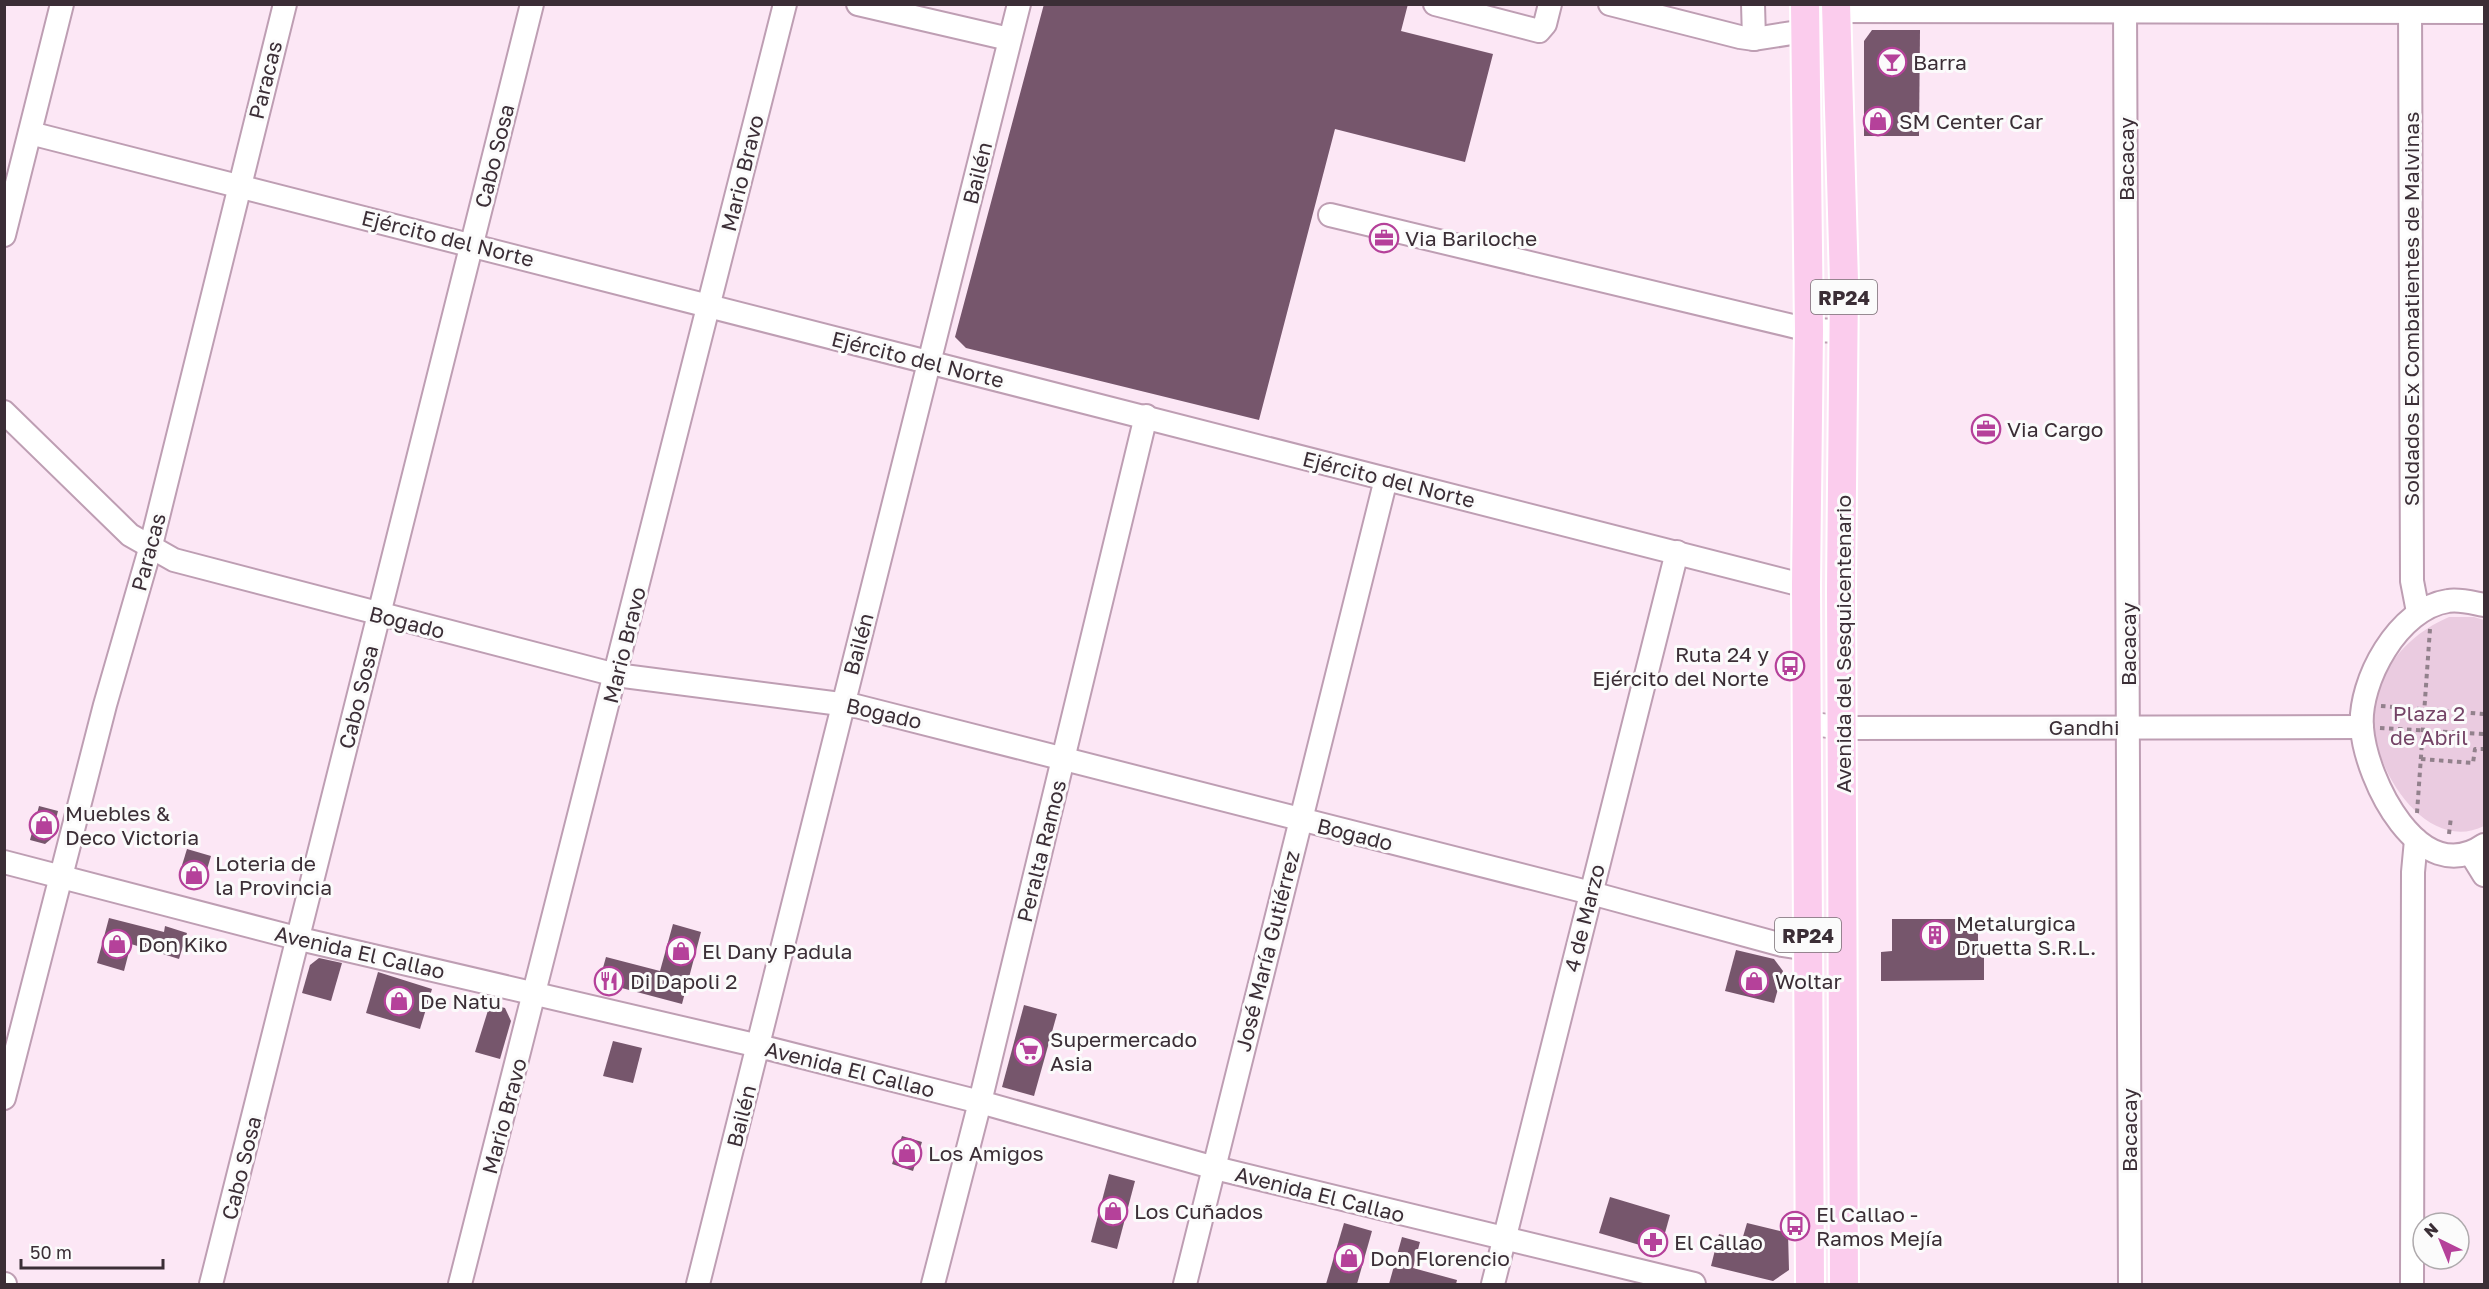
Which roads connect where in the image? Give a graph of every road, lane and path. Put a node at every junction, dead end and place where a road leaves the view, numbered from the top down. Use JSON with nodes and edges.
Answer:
{"nodes":[{"id":1,"x":62,"y":4,"type":"edge"},
{"id":2,"x":285,"y":4,"type":"edge"},
{"id":3,"x":532,"y":4,"type":"edge"},
{"id":4,"x":785,"y":4,"type":"edge"},
{"id":5,"x":858,"y":4,"type":"edge"},
{"id":6,"x":1019,"y":4,"type":"edge"},
{"id":7,"x":1434,"y":4,"type":"edge"},
{"id":8,"x":1550,"y":4,"type":"edge"},
{"id":9,"x":1610,"y":4,"type":"edge"},
{"id":10,"x":1753,"y":4,"type":"edge"},
{"id":11,"x":2410,"y":7,"type":"edge"},
{"id":12,"x":2125,"y":8,"type":"edge"},
{"id":13,"x":1820,"y":11,"type":"edge"},
{"id":14,"x":2484,"y":12,"type":"edge"},
{"id":15,"x":1009,"y":39,"type":"junction"},
{"id":16,"x":1754,"y":39,"type":"junction"},
{"id":17,"x":30,"y":133,"type":"junction"},
{"id":18,"x":239,"y":184,"type":"junction"},
{"id":19,"x":1330,"y":215,"type":"dead end"},
{"id":20,"x":4,"y":235,"type":"edge"},
{"id":21,"x":471,"y":244,"type":"junction"},
{"id":22,"x":708,"y":305,"type":"junction"},
{"id":23,"x":1809,"y":330,"type":"junction"},
{"id":24,"x":1844,"y":330,"type":"junction"},
{"id":25,"x":931,"y":362,"type":"junction"},
{"id":26,"x":4,"y":412,"type":"edge"},
{"id":27,"x":1146,"y":416,"type":"junction"},
{"id":28,"x":1386,"y":478,"type":"junction"},
{"id":29,"x":150,"y":549,"type":"junction"},
{"id":30,"x":1677,"y":552,"type":"junction"},
{"id":31,"x":1806,"y":586,"type":"junction"},
{"id":32,"x":2484,"y":605,"type":"edge"},
{"id":33,"x":2425,"y":609,"type":"junction"},
{"id":34,"x":378,"y":615,"type":"junction"},
{"id":35,"x":616,"y":675,"type":"junction"},
{"id":36,"x":843,"y":703,"type":"junction"},
{"id":37,"x":2363,"y":704,"type":"junction"},
{"id":38,"x":2423,"y":709,"type":"junction"},
{"id":39,"x":2484,"y":714,"type":"edge"},
{"id":40,"x":1807,"y":723,"type":"junction"},
{"id":41,"x":2128,"y":726,"type":"junction"},
{"id":42,"x":2361,"y":727,"type":"junction"},
{"id":43,"x":1842,"y":728,"type":"junction"},
{"id":44,"x":2422,"y":729,"type":"junction"},
{"id":45,"x":2484,"y":734,"type":"edge"},
{"id":46,"x":2484,"y":749,"type":"edge"},
{"id":47,"x":1064,"y":758,"type":"junction"},
{"id":48,"x":2421,"y":759,"type":"junction"},
{"id":49,"x":1299,"y":820,"type":"junction"},
{"id":50,"x":2416,"y":840,"type":"junction"},
{"id":51,"x":2478,"y":850,"type":"edge"},
{"id":52,"x":4,"y":862,"type":"edge"},
{"id":53,"x":2484,"y":875,"type":"edge"},
{"id":54,"x":61,"y":877,"type":"junction"},
{"id":55,"x":1591,"y":893,"type":"junction"},
{"id":56,"x":300,"y":939,"type":"junction"},
{"id":57,"x":1808,"y":949,"type":"junction"},
{"id":58,"x":536,"y":992,"type":"junction"},
{"id":59,"x":759,"y":1046,"type":"junction"},
{"id":60,"x":4,"y":1098,"type":"edge"},
{"id":61,"x":980,"y":1102,"type":"junction"},
{"id":62,"x":1215,"y":1168,"type":"junction"},
{"id":63,"x":1504,"y":1240,"type":"junction"},
{"id":64,"x":210,"y":1284,"type":"edge"},
{"id":65,"x":460,"y":1284,"type":"edge"},
{"id":66,"x":698,"y":1284,"type":"edge"},
{"id":67,"x":933,"y":1284,"type":"edge"},
{"id":68,"x":1185,"y":1284,"type":"edge"},
{"id":69,"x":1493,"y":1284,"type":"edge"},
{"id":70,"x":1694,"y":1284,"type":"edge"},
{"id":71,"x":1810,"y":1284,"type":"edge"},
{"id":72,"x":1845,"y":1284,"type":"edge"},
{"id":73,"x":2130,"y":1284,"type":"edge"},
{"id":74,"x":2412,"y":1284,"type":"edge"}],
"edges":[{"from":1,"to":17,"type":"street"},
{"from":2,"to":18,"type":"street","name":"Paracas"},
{"from":3,"to":21,"type":"street","name":"Cabo Sosa"},
{"from":4,"to":22,"type":"street","name":"Mario Bravo"},
{"from":5,"to":15,"type":"street"},
{"from":6,"to":15,"type":"street","name":"Bailén"},
{"from":7,"to":8,"type":"street"},
{"from":9,"to":16,"type":"street"},
{"from":10,"to":16,"type":"street"},
{"from":11,"to":12,"type":"street"},
{"from":11,"to":14,"type":"street"},
{"from":11,"to":33,"type":"street","name":"Soldados Ex Combatientes de Malvinas"},
{"from":12,"to":13,"type":"street"},
{"from":12,"to":41,"type":"street","name":"Bacacay"},
{"from":13,"to":16,"type":"street"},
{"from":13,"to":23,"type":"main road","name":"Avenida del Sesquicentenario","number":"RP24"},
{"from":13,"to":24,"type":"main road","name":"Avenida del Sesquicentenario","number":"RP24"},
{"from":15,"to":25,"type":"street","name":"Bailén"},
{"from":17,"to":18,"type":"street","name":"Ejército del Norte"},
{"from":17,"to":20,"type":"street"},
{"from":18,"to":21,"type":"street","name":"Ejército del Norte"},
{"from":18,"to":29,"type":"street","name":"Paracas"},
{"from":19,"to":23,"type":"street"},
{"from":21,"to":22,"type":"street","name":"Ejército del Norte"},
{"from":21,"to":34,"type":"street","name":"Cabo Sosa"},
{"from":22,"to":25,"type":"street","name":"Ejército del Norte"},
{"from":22,"to":35,"type":"street","name":"Mario Bravo"},
{"from":23,"to":24,"type":"street"},
{"from":23,"to":31,"type":"main road","name":"Avenida del Sesquicentenario","number":"RP24"},
{"from":24,"to":43,"type":"main road","name":"Avenida del Sesquicentenario","number":"RP24"},
{"from":25,"to":27,"type":"street","name":"Ejército del Norte"},
{"from":25,"to":36,"type":"street","name":"Bailén"},
{"from":26,"to":29,"type":"street","name":"Bogado"},
{"from":27,"to":28,"type":"street","name":"Ejército del Norte"},
{"from":27,"to":47,"type":"street","name":"Peralta Ramos"},
{"from":28,"to":30,"type":"street","name":"Ejército del Norte"},
{"from":28,"to":49,"type":"street","name":"José María Gutiérrez"},
{"from":29,"to":34,"type":"street","name":"Bogado"},
{"from":29,"to":54,"type":"street","name":"Paracas"},
{"from":30,"to":31,"type":"street","name":"Ejército del Norte"},
{"from":30,"to":55,"type":"street","name":"4 de Marzo"},
{"from":31,"to":40,"type":"main road","name":"Avenida del Sesquicentenario","number":"RP24"},
{"from":32,"to":33,"type":"street"},
{"from":33,"to":37,"type":"street"},
{"from":33,"to":38,"type":"path"},
{"from":34,"to":35,"type":"street","name":"Bogado"},
{"from":34,"to":56,"type":"street","name":"Cabo Sosa"},
{"from":35,"to":36,"type":"street","name":"Bogado"},
{"from":35,"to":58,"type":"street","name":"Mario Bravo"},
{"from":36,"to":47,"type":"street","name":"Bogado"},
{"from":36,"to":59,"type":"street","name":"Bailén"},
{"from":37,"to":38,"type":"path"},
{"from":37,"to":42,"type":"street"},
{"from":38,"to":39,"type":"path"},
{"from":38,"to":44,"type":"path"},
{"from":40,"to":43,"type":"street","name":"Gandhi"},
{"from":40,"to":57,"type":"main road","name":"Avenida del Sesquicentenario","number":"RP24"},
{"from":41,"to":42,"type":"street","name":"Gandhi"},
{"from":41,"to":43,"type":"street","name":"Gandhi"},
{"from":41,"to":73,"type":"street","name":"Bacacay"},
{"from":42,"to":44,"type":"path"},
{"from":42,"to":50,"type":"street"},
{"from":43,"to":72,"type":"main road","name":"Avenida del Sesquicentenario","number":"RP24"},
{"from":44,"to":45,"type":"path"},
{"from":44,"to":48,"type":"path"},
{"from":46,"to":48,"type":"path"},
{"from":47,"to":49,"type":"street","name":"Bogado"},
{"from":47,"to":61,"type":"street","name":"Peralta Ramos"},
{"from":48,"to":50,"type":"path"},
{"from":49,"to":55,"type":"street","name":"Bogado"},
{"from":49,"to":62,"type":"street","name":"José María Gutiérrez"},
{"from":50,"to":51,"type":"street"},
{"from":50,"to":74,"type":"street"},
{"from":51,"to":53,"type":"street"},
{"from":52,"to":54,"type":"street","name":"Avenida El Callao"},
{"from":54,"to":56,"type":"street","name":"Avenida El Callao"},
{"from":54,"to":60,"type":"street","name":"Paracas"},
{"from":55,"to":57,"type":"street","name":"Bogado"},
{"from":55,"to":63,"type":"street","name":"4 de Marzo"},
{"from":56,"to":58,"type":"street","name":"Avenida El Callao"},
{"from":56,"to":64,"type":"street","name":"Cabo Sosa"},
{"from":57,"to":71,"type":"main road","name":"Avenida del Sesquicentenario","number":"RP24"},
{"from":58,"to":59,"type":"street","name":"Avenida El Callao"},
{"from":58,"to":65,"type":"street","name":"Mario Bravo"},
{"from":59,"to":61,"type":"street","name":"Avenida El Callao"},
{"from":59,"to":66,"type":"street","name":"Bailén"},
{"from":61,"to":62,"type":"street","name":"Avenida El Callao"},
{"from":61,"to":67,"type":"street","name":"Peralta Ramos"},
{"from":62,"to":63,"type":"street","name":"Avenida El Callao"},
{"from":62,"to":68,"type":"street","name":"José María Gutiérrez"},
{"from":63,"to":69,"type":"street","name":"4 de Marzo"},
{"from":63,"to":70,"type":"street","name":"Avenida El Callao"}]}
